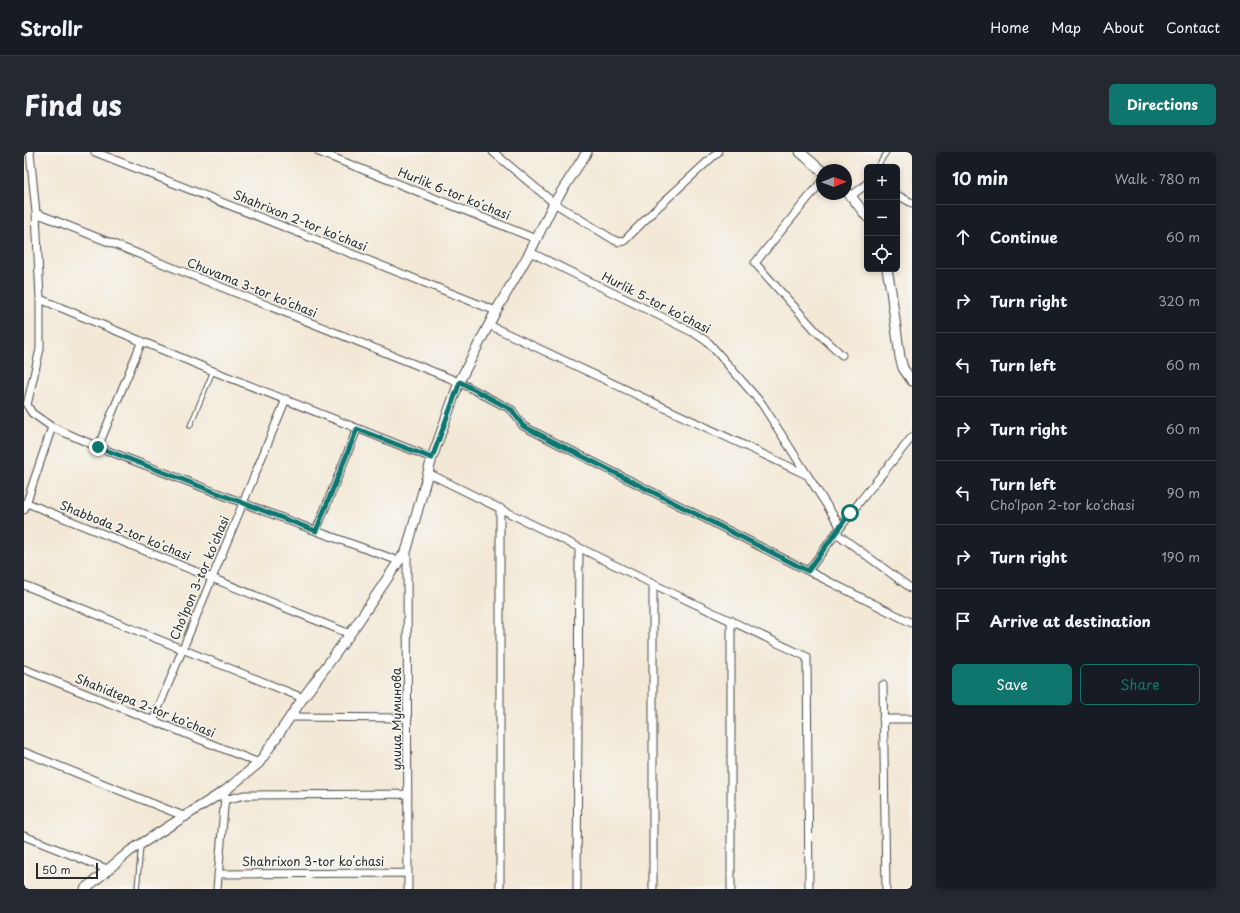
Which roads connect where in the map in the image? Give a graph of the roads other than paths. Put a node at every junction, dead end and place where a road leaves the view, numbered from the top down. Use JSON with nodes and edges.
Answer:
{"nodes":[{"id":1,"x":30,"y":152,"type":"edge"},
{"id":2,"x":95,"y":152,"type":"edge"},
{"id":3,"x":319,"y":152,"type":"edge"},
{"id":4,"x":493,"y":152,"type":"edge"},
{"id":5,"x":587,"y":152,"type":"edge"},
{"id":6,"x":718,"y":152,"type":"edge"},
{"id":7,"x":800,"y":152,"type":"edge"},
{"id":8,"x":887,"y":152,"type":"edge"},
{"id":9,"x":879,"y":164,"type":"edge"},
{"id":10,"x":816,"y":166,"type":"edge"},
{"id":11,"x":864,"y":187,"type":"edge"},
{"id":12,"x":816,"y":188,"type":"edge"},
{"id":13,"x":852,"y":192,"type":"edge"},
{"id":14,"x":852,"y":197,"type":"edge"},
{"id":15,"x":900,"y":197,"type":"edge"},
{"id":16,"x":554,"y":203,"type":"junction"},
{"id":17,"x":912,"y":204,"type":"edge"},
{"id":18,"x":36,"y":213,"type":"junction"},
{"id":19,"x":864,"y":214,"type":"edge"},
{"id":20,"x":536,"y":239,"type":"junction"},
{"id":21,"x":530,"y":252,"type":"junction"},
{"id":22,"x":888,"y":272,"type":"edge"},
{"id":23,"x":40,"y":299,"type":"junction"},
{"id":24,"x":496,"y":311,"type":"junction"},
{"id":25,"x":489,"y":325,"type":"junction"},
{"id":26,"x":142,"y":341,"type":"junction"},
{"id":27,"x":842,"y":355,"type":"dead end"},
{"id":28,"x":213,"y":371,"type":"junction"},
{"id":29,"x":912,"y":381,"type":"edge"},
{"id":30,"x":460,"y":382,"type":"junction"},
{"id":31,"x":286,"y":399,"type":"junction"},
{"id":32,"x":26,"y":404,"type":"edge"},
{"id":33,"x":52,"y":426,"type":"junction"},
{"id":34,"x":190,"y":426,"type":"dead end"},
{"id":35,"x":357,"y":429,"type":"junction"},
{"id":36,"x":912,"y":437,"type":"edge"},
{"id":37,"x":98,"y":447,"type":"junction"},
{"id":38,"x":432,"y":458,"type":"junction"},
{"id":39,"x":428,"y":473,"type":"junction"},
{"id":40,"x":808,"y":476,"type":"junction"},
{"id":41,"x":243,"y":503,"type":"junction"},
{"id":42,"x":25,"y":507,"type":"edge"},
{"id":43,"x":500,"y":508,"type":"junction"},
{"id":44,"x":840,"y":526,"type":"junction"},
{"id":45,"x":316,"y":531,"type":"junction"},
{"id":46,"x":836,"y":533,"type":"junction"},
{"id":47,"x":579,"y":548,"type":"junction"},
{"id":48,"x":407,"y":549,"type":"junction"},
{"id":49,"x":399,"y":561,"type":"junction"},
{"id":50,"x":808,"y":571,"type":"junction"},
{"id":51,"x":213,"y":578,"type":"junction"},
{"id":52,"x":654,"y":584,"type":"junction"},
{"id":53,"x":24,"y":586,"type":"edge"},
{"id":54,"x":912,"y":589,"type":"edge"},
{"id":55,"x":731,"y":620,"type":"junction"},
{"id":56,"x":912,"y":623,"type":"edge"},
{"id":57,"x":350,"y":634,"type":"junction"},
{"id":58,"x":182,"y":650,"type":"junction"},
{"id":59,"x":24,"y":669,"type":"edge"},
{"id":60,"x":883,"y":685,"type":"dead end"},
{"id":61,"x":303,"y":698,"type":"junction"},
{"id":62,"x":291,"y":717,"type":"junction"},
{"id":63,"x":408,"y":718,"type":"junction"},
{"id":64,"x":883,"y":719,"type":"junction"},
{"id":65,"x":912,"y":719,"type":"edge"},
{"id":66,"x":153,"y":722,"type":"junction"},
{"id":67,"x":24,"y":752,"type":"edge"},
{"id":68,"x":259,"y":763,"type":"junction"},
{"id":69,"x":226,"y":790,"type":"junction"},
{"id":70,"x":408,"y":794,"type":"junction"},
{"id":71,"x":224,"y":800,"type":"junction"},
{"id":72,"x":186,"y":817,"type":"junction"},
{"id":73,"x":24,"y":836,"type":"edge"},
{"id":74,"x":142,"y":842,"type":"junction"},
{"id":75,"x":107,"y":869,"type":"junction"},
{"id":76,"x":407,"y":873,"type":"junction"},
{"id":77,"x":218,"y":874,"type":"junction"},
{"id":78,"x":85,"y":889,"type":"edge"},
{"id":79,"x":138,"y":889,"type":"edge"},
{"id":80,"x":217,"y":889,"type":"edge"},
{"id":81,"x":408,"y":889,"type":"edge"},
{"id":82,"x":500,"y":889,"type":"edge"},
{"id":83,"x":577,"y":889,"type":"edge"},
{"id":84,"x":653,"y":889,"type":"edge"},
{"id":85,"x":730,"y":889,"type":"edge"},
{"id":86,"x":809,"y":889,"type":"edge"},
{"id":87,"x":886,"y":889,"type":"edge"}],
"edges":[{"from":1,"to":18,"type":"street"},
{"from":2,"to":24,"type":"street","name":"Shahrixon 2-tor koʻchasi"},
{"from":3,"to":20,"type":"street","name":"Hurlik 6-tor koʻchasi"},
{"from":4,"to":16,"type":"street"},
{"from":5,"to":16,"type":"street"},
{"from":6,"to":16,"type":"street"},
{"from":7,"to":10,"type":"street"},
{"from":8,"to":9,"type":"lane"},
{"from":11,"to":13,"type":"street"},
{"from":12,"to":27,"type":"street"},
{"from":14,"to":19,"type":"street"},
{"from":15,"to":17,"type":"street"},
{"from":16,"to":20,"type":"street"},
{"from":18,"to":23,"type":"street"},
{"from":18,"to":30,"type":"street","name":"Chuvama 3-tor koʻchasi"},
{"from":20,"to":21,"type":"street"},
{"from":21,"to":24,"type":"street"},
{"from":21,"to":40,"type":"street","name":"Hurlik 5-tor koʻchasi"},
{"from":22,"to":29,"type":"street"},
{"from":23,"to":26,"type":"street"},
{"from":23,"to":32,"type":"street"},
{"from":24,"to":25,"type":"street"},
{"from":25,"to":30,"type":"street"},
{"from":25,"to":40,"type":"street"},
{"from":26,"to":28,"type":"street"},
{"from":26,"to":37,"type":"street"},
{"from":28,"to":31,"type":"street"},
{"from":28,"to":34,"type":"lane"},
{"from":30,"to":38,"type":"street"},
{"from":30,"to":50,"type":"street","name":"Chuvama 3-tor koʻchasi"},
{"from":31,"to":35,"type":"street"},
{"from":31,"to":41,"type":"street","name":"Cho‘lpon 3-tor koʻchasi"},
{"from":32,"to":33,"type":"street"},
{"from":33,"to":37,"type":"street"},
{"from":33,"to":42,"type":"street"},
{"from":35,"to":38,"type":"street"},
{"from":35,"to":45,"type":"street"},
{"from":36,"to":44,"type":"street"},
{"from":37,"to":41,"type":"street"},
{"from":38,"to":39,"type":"street"},
{"from":39,"to":43,"type":"street"},
{"from":39,"to":48,"type":"street"},
{"from":40,"to":44,"type":"street","name":"Hurlik 5-tor koʻchasi"},
{"from":41,"to":45,"type":"street"},
{"from":41,"to":51,"type":"street","name":"Cho‘lpon 3-tor koʻchasi"},
{"from":42,"to":51,"type":"street","name":"Shabboda 2-tor koʻchasi"},
{"from":43,"to":47,"type":"street"},
{"from":43,"to":82,"type":"street"},
{"from":44,"to":46,"type":"street"},
{"from":45,"to":49,"type":"street"},
{"from":46,"to":50,"type":"street"},
{"from":46,"to":54,"type":"street"},
{"from":47,"to":52,"type":"street"},
{"from":47,"to":83,"type":"street"},
{"from":48,"to":49,"type":"street"},
{"from":48,"to":63,"type":"street","name":"улица Муминова"},
{"from":49,"to":57,"type":"street"},
{"from":50,"to":56,"type":"street","name":"Chuvama 3-tor koʻchasi"},
{"from":51,"to":57,"type":"street","name":"Shabboda 2-tor koʻchasi"},
{"from":51,"to":58,"type":"street","name":"Cho‘lpon 3-tor koʻchasi"},
{"from":52,"to":55,"type":"street"},
{"from":52,"to":84,"type":"street"},
{"from":53,"to":58,"type":"street"},
{"from":55,"to":85,"type":"street"},
{"from":55,"to":86,"type":"street"},
{"from":57,"to":61,"type":"street"},
{"from":58,"to":61,"type":"street"},
{"from":58,"to":66,"type":"street","name":"Cho‘lpon 3-tor koʻchasi"},
{"from":59,"to":66,"type":"street","name":"Shahidtepa 2-tor koʻchasi"},
{"from":60,"to":64,"type":"street"},
{"from":61,"to":62,"type":"street"},
{"from":62,"to":63,"type":"street"},
{"from":62,"to":68,"type":"street"},
{"from":63,"to":70,"type":"street","name":"улица Муминова"},
{"from":64,"to":65,"type":"street"},
{"from":64,"to":87,"type":"street"},
{"from":66,"to":68,"type":"street","name":"Shahidtepa 2-tor koʻchasi"},
{"from":67,"to":72,"type":"street"},
{"from":68,"to":69,"type":"street"},
{"from":69,"to":71,"type":"street"},
{"from":69,"to":72,"type":"street"},
{"from":70,"to":71,"type":"street"},
{"from":70,"to":76,"type":"street","name":"улица Муминова"},
{"from":71,"to":77,"type":"street"},
{"from":72,"to":74,"type":"street"},
{"from":73,"to":75,"type":"street"},
{"from":74,"to":75,"type":"street"},
{"from":74,"to":79,"type":"lane"},
{"from":75,"to":78,"type":"street"},
{"from":76,"to":77,"type":"street","name":"Shahrixon 3-tor koʻchasi"},
{"from":76,"to":81,"type":"street","name":"улица Муминова"},
{"from":77,"to":80,"type":"street"}]}
